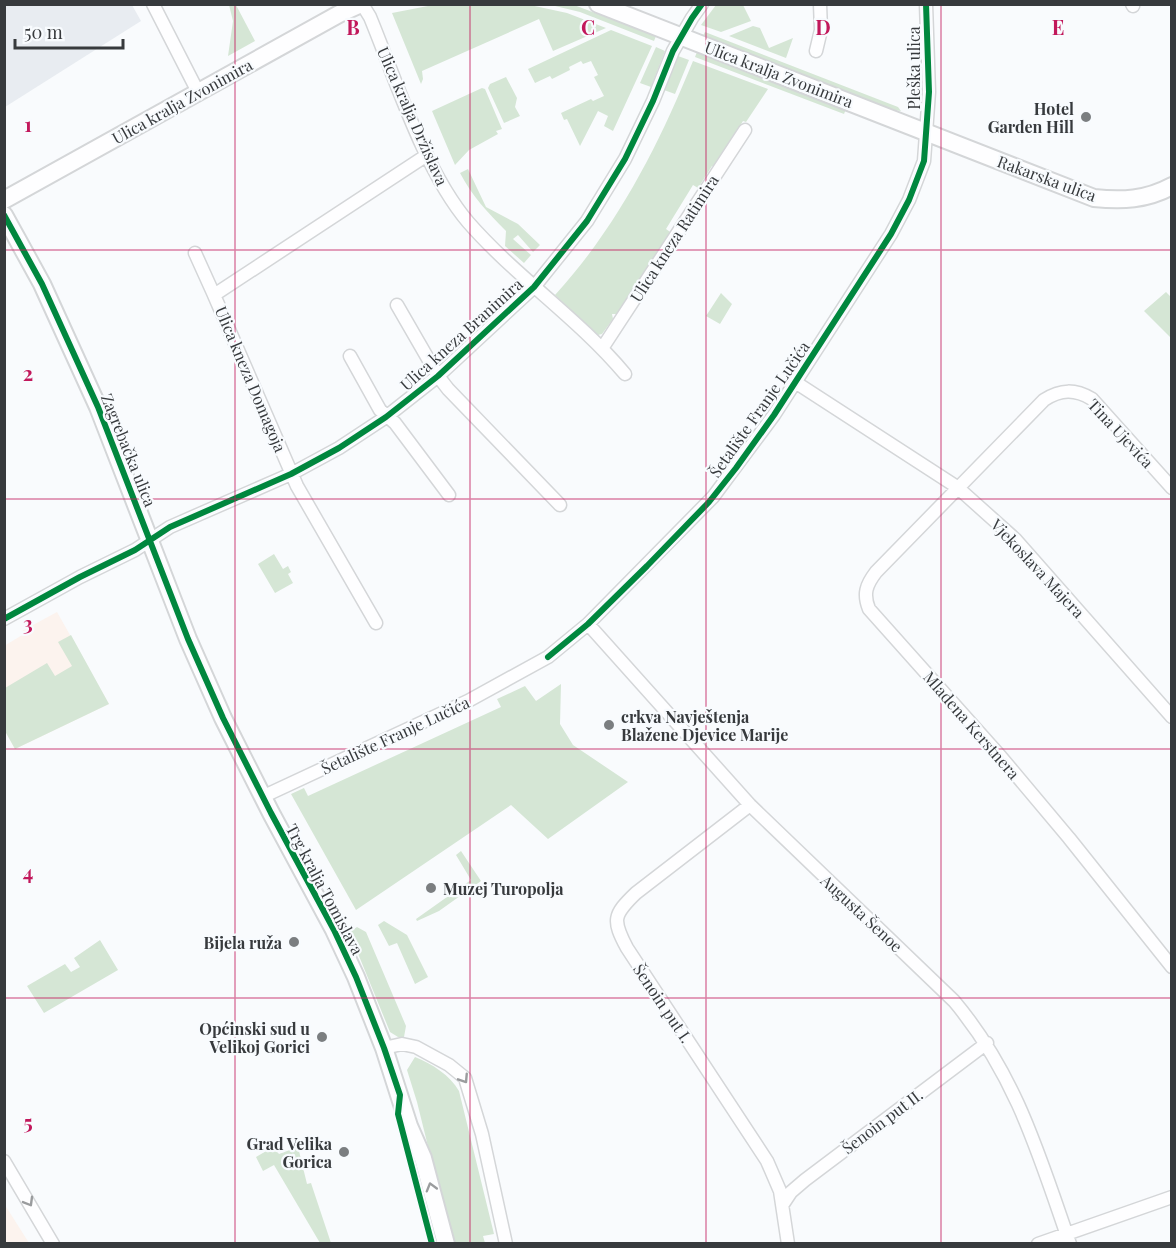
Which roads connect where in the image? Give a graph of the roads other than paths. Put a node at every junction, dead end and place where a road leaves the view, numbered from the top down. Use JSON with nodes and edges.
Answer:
{"nodes":[{"id":1,"x":153,"y":4,"type":"edge"},
{"id":2,"x":362,"y":4,"type":"edge"},
{"id":3,"x":598,"y":4,"type":"edge"},
{"id":4,"x":702,"y":4,"type":"edge"},
{"id":5,"x":820,"y":4,"type":"edge"},
{"id":6,"x":927,"y":4,"type":"edge"},
{"id":7,"x":681,"y":36,"type":"junction"},
{"id":8,"x":816,"y":51,"type":"dead end"},
{"id":9,"x":198,"y":92,"type":"junction"},
{"id":10,"x":745,"y":130,"type":"dead end"},
{"id":11,"x":926,"y":131,"type":"junction"},
{"id":12,"x":427,"y":155,"type":"junction"},
{"id":13,"x":1172,"y":186,"type":"edge"},
{"id":14,"x":4,"y":200,"type":"edge"},
{"id":15,"x":4,"y":215,"type":"edge"},
{"id":16,"x":195,"y":253,"type":"dead end"},
{"id":17,"x":534,"y":287,"type":"junction"},
{"id":18,"x":214,"y":295,"type":"junction"},
{"id":19,"x":397,"y":305,"type":"dead end"},
{"id":20,"x":603,"y":347,"type":"junction"},
{"id":21,"x":350,"y":356,"type":"dead end"},
{"id":22,"x":625,"y":374,"type":"dead end"},
{"id":23,"x":438,"y":376,"type":"junction"},
{"id":24,"x":795,"y":382,"type":"junction"},
{"id":25,"x":386,"y":417,"type":"junction"},
{"id":26,"x":291,"y":474,"type":"junction"},
{"id":27,"x":957,"y":487,"type":"junction"},
{"id":28,"x":1172,"y":488,"type":"edge"},
{"id":29,"x":449,"y":495,"type":"dead end"},
{"id":30,"x":560,"y":505,"type":"dead end"},
{"id":31,"x":150,"y":540,"type":"junction"},
{"id":32,"x":4,"y":619,"type":"edge"},
{"id":33,"x":376,"y":623,"type":"dead end"},
{"id":34,"x":588,"y":624,"type":"junction"},
{"id":35,"x":1172,"y":717,"type":"edge"},
{"id":36,"x":262,"y":797,"type":"junction"},
{"id":37,"x":750,"y":806,"type":"junction"},
{"id":38,"x":1172,"y":967,"type":"edge"},
{"id":39,"x":987,"y":1043,"type":"junction"},
{"id":40,"x":384,"y":1047,"type":"junction"},
{"id":41,"x":4,"y":1161,"type":"edge"},
{"id":42,"x":1172,"y":1197,"type":"edge"},
{"id":43,"x":783,"y":1204,"type":"junction"},
{"id":44,"x":1068,"y":1238,"type":"edge"},
{"id":45,"x":52,"y":1244,"type":"edge"},
{"id":46,"x":446,"y":1244,"type":"edge"},
{"id":47,"x":506,"y":1244,"type":"edge"},
{"id":48,"x":788,"y":1244,"type":"edge"},
{"id":49,"x":1038,"y":1244,"type":"edge"}],
"edges":[{"from":1,"to":9,"type":"street"},
{"from":2,"to":9,"type":"main road","name":"Ulica kralja Zvonimira"},
{"from":2,"to":12,"type":"street","name":"Ulica kralja Držislava"},
{"from":3,"to":7,"type":"main road","name":"Ulica kralja Zvonimira"},
{"from":4,"to":7,"type":"street","name":"Ulica kneza Branimira"},
{"from":5,"to":8,"type":"street"},
{"from":6,"to":11,"type":"street","name":"Pleška ulica"},
{"from":7,"to":11,"type":"main road","name":"Ulica kralja Zvonimira"},
{"from":7,"to":17,"type":"street","name":"Ulica kneza Branimira"},
{"from":9,"to":14,"type":"main road","name":"Ulica kralja Zvonimira"},
{"from":10,"to":20,"type":"street","name":"Ulica kneza Ratimira"},
{"from":11,"to":13,"type":"main road","name":"Rakarska ulica"},
{"from":11,"to":24,"type":"street","name":"Šetalište Franje Lučića"},
{"from":12,"to":17,"type":"street","name":"Ulica kralja Držislava"},
{"from":12,"to":18,"type":"street","name":"Ulica kneza Domagoja"},
{"from":15,"to":31,"type":"main road","name":"Zagrebačka ulica"},
{"from":16,"to":18,"type":"street"},
{"from":17,"to":20,"type":"street","name":"Ulica kralja Držislava"},
{"from":17,"to":23,"type":"street","name":"Ulica kneza Branimira"},
{"from":18,"to":26,"type":"street","name":"Ulica kneza Domagoja"},
{"from":19,"to":23,"type":"street"},
{"from":20,"to":22,"type":"street","name":"Ulica kralja Držislava"},
{"from":21,"to":25,"type":"street"},
{"from":23,"to":25,"type":"street","name":"Ulica kneza Branimira"},
{"from":23,"to":30,"type":"street"},
{"from":24,"to":27,"type":"street","name":"Vjekoslava Majera"},
{"from":24,"to":34,"type":"street","name":"Šetalište Franje Lučića"},
{"from":25,"to":26,"type":"street","name":"Ulica kneza Branimira"},
{"from":25,"to":29,"type":"street"},
{"from":26,"to":31,"type":"street","name":"Ulica kneza Branimira"},
{"from":26,"to":33,"type":"street","name":"Ulica kneza Domagoja"},
{"from":27,"to":28,"type":"street","name":"Tina Ujevića"},
{"from":27,"to":35,"type":"street","name":"Vjekoslava Majera"},
{"from":27,"to":38,"type":"street","name":"Mladena Kerstnera"},
{"from":31,"to":32,"type":"street","name":"Ulica kneza Branimira"},
{"from":31,"to":36,"type":"main road","name":"Zagrebačka ulica"},
{"from":34,"to":36,"type":"street","name":"Šetalište Franje Lučića"},
{"from":34,"to":37,"type":"street","name":"Augusta Šenoe"},
{"from":36,"to":40,"type":"main road","name":"Trg kralja Tomislava"},
{"from":37,"to":39,"type":"street","name":"Augusta Šenoe"},
{"from":37,"to":43,"type":"street","name":"Šenoin put I."},
{"from":39,"to":43,"type":"street","name":"Šenoin put II."},
{"from":39,"to":44,"type":"street","name":"Augusta Šenoe"},
{"from":46,"to":40,"type":"main road","name":"Trg kralja Tomislava","one_way":true},
{"from":40,"to":47,"type":"street","one_way":true},
{"from":41,"to":45,"type":"street","one_way":true},
{"from":42,"to":44,"type":"street"},
{"from":43,"to":48,"type":"street","name":"Šenoin put I."},
{"from":44,"to":49,"type":"street"}]}
